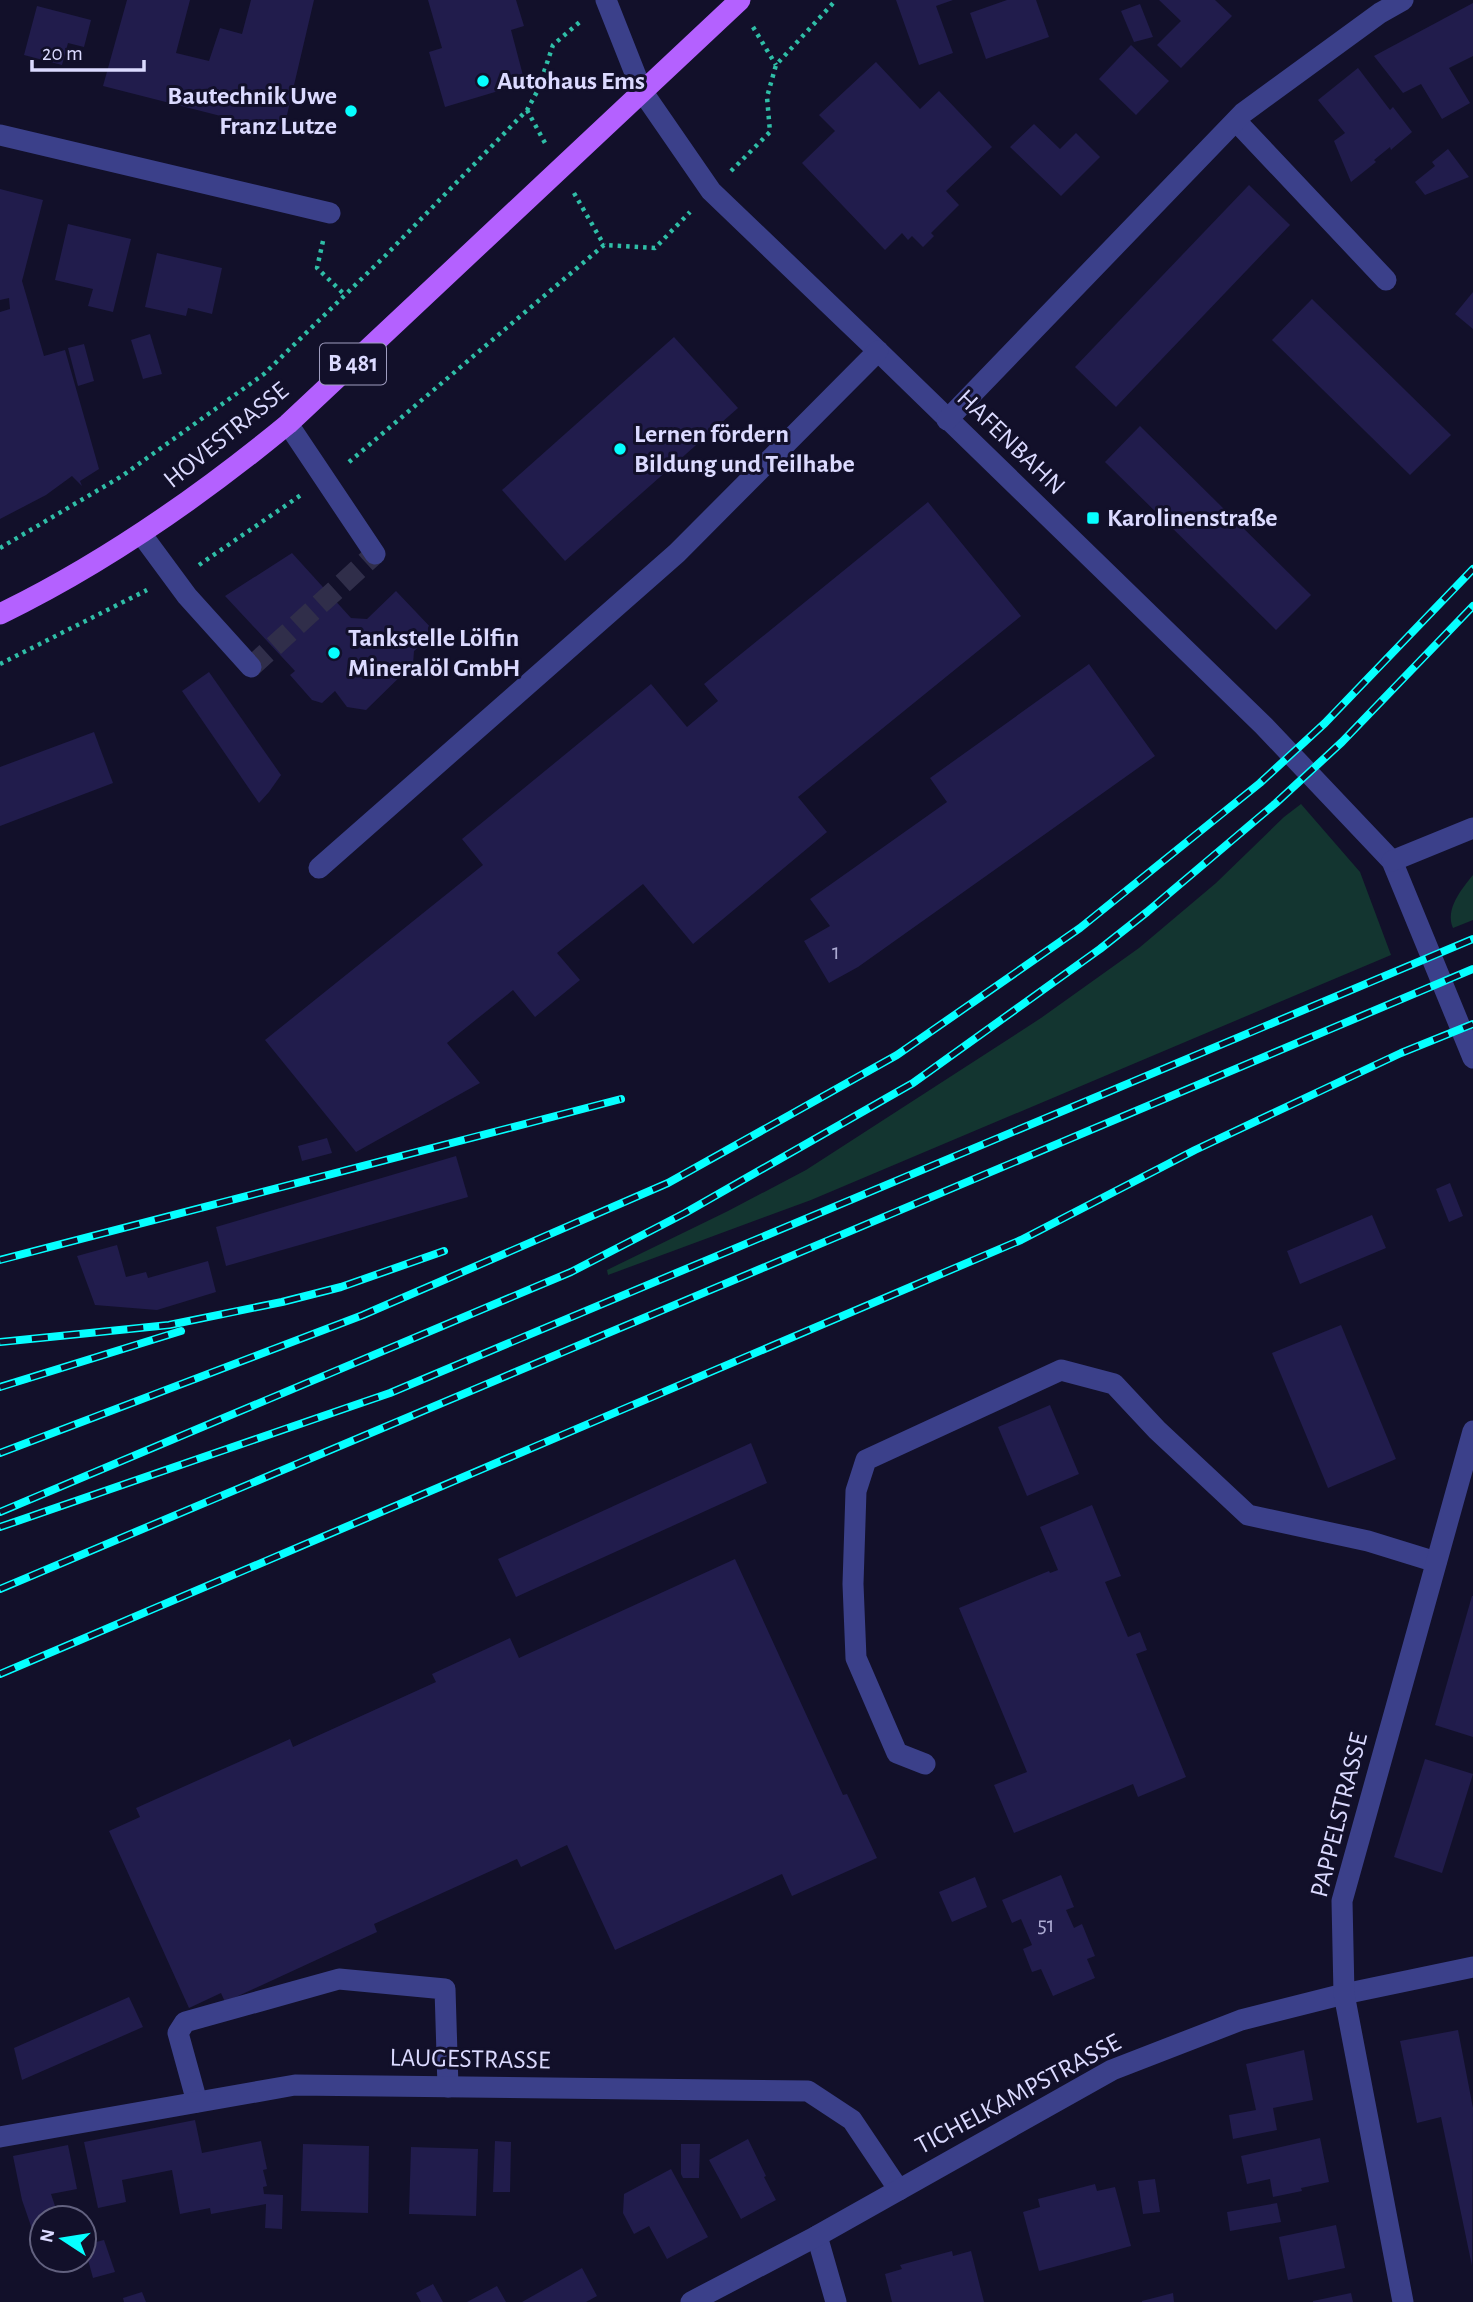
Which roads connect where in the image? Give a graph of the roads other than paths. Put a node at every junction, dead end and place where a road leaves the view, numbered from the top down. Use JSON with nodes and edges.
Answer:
{"nodes":[{"id":1,"x":606,"y":0,"type":"edge"},
{"id":2,"x":1403,"y":0,"type":"edge"},
{"id":3,"x":739,"y":1,"type":"edge"},
{"id":4,"x":642,"y":91,"type":"junction"},
{"id":5,"x":1236,"y":121,"type":"junction"},
{"id":6,"x":0,"y":135,"type":"edge"},
{"id":7,"x":330,"y":213,"type":"road end"},
{"id":8,"x":1386,"y":280,"type":"dead end"},
{"id":9,"x":878,"y":351,"type":"junction"},
{"id":10,"x":947,"y":420,"type":"junction"},
{"id":11,"x":289,"y":424,"type":"junction"},
{"id":12,"x":142,"y":535,"type":"junction"},
{"id":13,"x":375,"y":554,"type":"dead end"},
{"id":14,"x":0,"y":614,"type":"edge"},
{"id":15,"x":251,"y":667,"type":"dead end"},
{"id":16,"x":1473,"y":828,"type":"edge"},
{"id":17,"x":1392,"y":861,"type":"junction"},
{"id":18,"x":318,"y":868,"type":"dead end"},
{"id":19,"x":1473,"y":1058,"type":"edge"},
{"id":20,"x":1473,"y":1431,"type":"edge"},
{"id":21,"x":1436,"y":1562,"type":"junction"},
{"id":22,"x":925,"y":1764,"type":"dead end"},
{"id":23,"x":1473,"y":1967,"type":"edge"},
{"id":24,"x":1344,"y":1994,"type":"junction"},
{"id":25,"x":448,"y":2087,"type":"junction"},
{"id":26,"x":197,"y":2102,"type":"junction"},
{"id":27,"x":0,"y":2137,"type":"edge"},
{"id":28,"x":899,"y":2190,"type":"junction"},
{"id":29,"x":817,"y":2236,"type":"junction"},
{"id":30,"x":691,"y":2302,"type":"edge"},
{"id":31,"x":836,"y":2302,"type":"edge"},
{"id":32,"x":1403,"y":2302,"type":"edge"}],
"edges":[{"from":1,"to":4,"type":"street","name":"HAFENBAHN"},
{"from":2,"to":5,"type":"street"},
{"from":3,"to":4,"type":"main road","number":"B 481"},
{"from":4,"to":9,"type":"street","name":"HAFENBAHN"},
{"from":4,"to":11,"type":"main road","name":"HOVESTRASSE","number":"B 481"},
{"from":5,"to":8,"type":"street"},
{"from":5,"to":10,"type":"street"},
{"from":6,"to":7,"type":"street"},
{"from":9,"to":10,"type":"street","name":"HAFENBAHN"},
{"from":9,"to":18,"type":"street"},
{"from":10,"to":17,"type":"street","name":"HAFENBAHN"},
{"from":11,"to":12,"type":"main road","name":"HOVESTRASSE","number":"B 481"},
{"from":11,"to":13,"type":"street"},
{"from":12,"to":14,"type":"main road","name":"HOVESTRASSE","number":"B 481"},
{"from":12,"to":15,"type":"street"},
{"from":16,"to":17,"type":"street"},
{"from":17,"to":19,"type":"street","name":"HAFENBAHN"},
{"from":20,"to":21,"type":"street","name":"PAPPELSTRASSE"},
{"from":21,"to":22,"type":"street"},
{"from":21,"to":24,"type":"street","name":"PAPPELSTRASSE"},
{"from":23,"to":24,"type":"street","name":"TICHELKAMPSTRASSE"},
{"from":24,"to":28,"type":"street","name":"TICHELKAMPSTRASSE"},
{"from":24,"to":32,"type":"street","name":"PAPPELSTRASSE"},
{"from":25,"to":26,"type":"street","name":"LAUGESTRASSE"},
{"from":25,"to":26,"type":"street"},
{"from":25,"to":28,"type":"street","name":"LAUGESTRASSE"},
{"from":26,"to":27,"type":"street","name":"LAUGESTRASSE"},
{"from":28,"to":29,"type":"street","name":"TICHELKAMPSTRASSE"},
{"from":29,"to":30,"type":"street","name":"TICHELKAMPSTRASSE"},
{"from":29,"to":31,"type":"street"}]}
